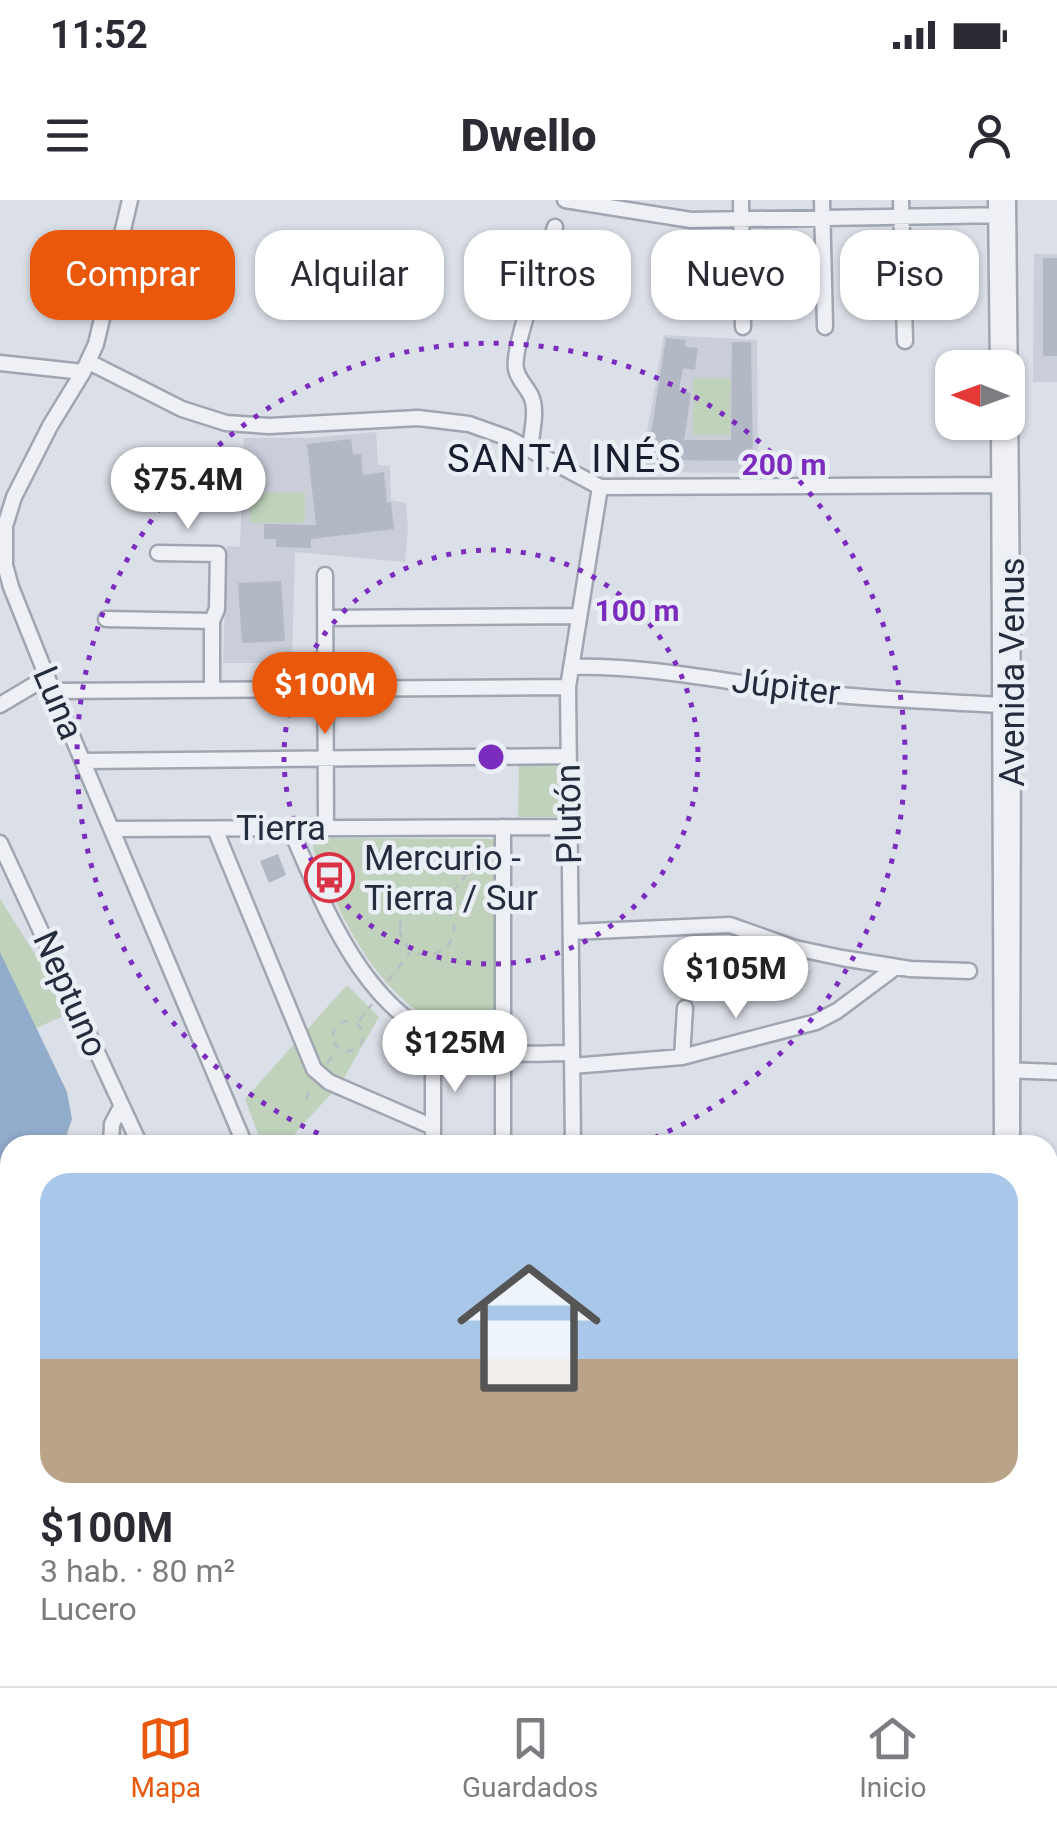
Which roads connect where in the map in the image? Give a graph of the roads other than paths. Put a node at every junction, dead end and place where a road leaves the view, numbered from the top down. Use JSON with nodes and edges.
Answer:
{"nodes":[{"id":1,"x":130,"y":200,"type":"edge"},
{"id":2,"x":566,"y":200,"type":"edge"},
{"id":3,"x":741,"y":200,"type":"edge"},
{"id":4,"x":822,"y":200,"type":"edge"},
{"id":5,"x":901,"y":200,"type":"edge"},
{"id":6,"x":1002,"y":207,"type":"edge"},
{"id":7,"x":902,"y":216,"type":"junction"},
{"id":8,"x":822,"y":218,"type":"junction"},
{"id":9,"x":741,"y":220,"type":"junction"},
{"id":10,"x":555,"y":227,"type":"dead end"},
{"id":11,"x":744,"y":327,"type":"dead end"},
{"id":12,"x":825,"y":327,"type":"dead end"},
{"id":13,"x":904,"y":341,"type":"dead end"},
{"id":14,"x":998,"y":350,"type":"edge"},
{"id":15,"x":0,"y":363,"type":"edge"},
{"id":16,"x":86,"y":367,"type":"junction"},
{"id":17,"x":1002,"y":440,"type":"edge"},
{"id":18,"x":530,"y":450,"type":"junction"},
{"id":19,"x":1006,"y":485,"type":"junction"},
{"id":20,"x":600,"y":486,"type":"junction"},
{"id":21,"x":158,"y":553,"type":"dead end"},
{"id":22,"x":325,"y":576,"type":"dead end"},
{"id":23,"x":579,"y":616,"type":"junction"},
{"id":24,"x":325,"y":618,"type":"junction"},
{"id":25,"x":106,"y":620,"type":"dead end"},
{"id":26,"x":212,"y":620,"type":"junction"},
{"id":27,"x":571,"y":667,"type":"junction"},
{"id":28,"x":50,"y":684,"type":"junction"},
{"id":29,"x":568,"y":687,"type":"junction"},
{"id":30,"x":326,"y":688,"type":"junction"},
{"id":31,"x":212,"y":689,"type":"junction"},
{"id":32,"x":1002,"y":705,"type":"junction"},
{"id":33,"x":0,"y":706,"type":"edge"},
{"id":34,"x":569,"y":756,"type":"junction"},
{"id":35,"x":326,"y":758,"type":"junction"},
{"id":36,"x":82,"y":761,"type":"junction"},
{"id":37,"x":570,"y":826,"type":"junction"},
{"id":38,"x":503,"y":827,"type":"junction"},
{"id":39,"x":290,"y":828,"type":"junction"},
{"id":40,"x":326,"y":828,"type":"junction"},
{"id":41,"x":216,"y":829,"type":"junction"},
{"id":42,"x":112,"y":830,"type":"junction"},
{"id":43,"x":0,"y":842,"type":"edge"},
{"id":44,"x":571,"y":932,"type":"junction"},
{"id":45,"x":896,"y":966,"type":"junction"},
{"id":46,"x":969,"y":971,"type":"dead end"},
{"id":47,"x":685,"y":1008,"type":"dead end"},
{"id":48,"x":437,"y":1038,"type":"junction"},
{"id":49,"x":503,"y":1053,"type":"junction"},
{"id":50,"x":682,"y":1056,"type":"junction"},
{"id":51,"x":572,"y":1060,"type":"junction"},
{"id":52,"x":1007,"y":1070,"type":"junction"},
{"id":53,"x":1057,"y":1072,"type":"edge"},
{"id":54,"x":121,"y":1107,"type":"junction"},
{"id":55,"x":434,"y":1127,"type":"junction"},
{"id":56,"x":111,"y":1135,"type":"edge"},
{"id":57,"x":135,"y":1135,"type":"edge"},
{"id":58,"x":241,"y":1135,"type":"edge"},
{"id":59,"x":434,"y":1135,"type":"edge"},
{"id":60,"x":503,"y":1135,"type":"edge"},
{"id":61,"x":573,"y":1135,"type":"edge"},
{"id":62,"x":1003,"y":1135,"type":"edge"},
{"id":63,"x":1011,"y":1135,"type":"edge"}],
"edges":[{"from":1,"to":16,"type":"street","name":"Luna"},
{"from":2,"to":9,"type":"street"},
{"from":3,"to":9,"type":"street"},
{"from":4,"to":8,"type":"street"},
{"from":5,"to":7,"type":"street"},
{"from":6,"to":7,"type":"street"},
{"from":6,"to":14,"type":"street"},
{"from":6,"to":19,"type":"street","name":"Avenida Venus"},
{"from":7,"to":8,"type":"street"},
{"from":7,"to":13,"type":"street"},
{"from":8,"to":9,"type":"street"},
{"from":8,"to":12,"type":"street"},
{"from":9,"to":11,"type":"street"},
{"from":10,"to":18,"type":"street"},
{"from":15,"to":16,"type":"street"},
{"from":16,"to":18,"type":"street"},
{"from":16,"to":28,"type":"street","name":"Luna"},
{"from":17,"to":19,"type":"street","name":"Avenida Venus"},
{"from":18,"to":20,"type":"street"},
{"from":19,"to":20,"type":"street"},
{"from":19,"to":32,"type":"street","name":"Avenida Venus"},
{"from":19,"to":52,"type":"street","name":"Avenida Venus"},
{"from":20,"to":23,"type":"street","name":"Plutón"},
{"from":21,"to":26,"type":"street"},
{"from":22,"to":24,"type":"street"},
{"from":23,"to":24,"type":"street"},
{"from":23,"to":27,"type":"street","name":"Plutón"},
{"from":24,"to":30,"type":"street"},
{"from":25,"to":26,"type":"street"},
{"from":26,"to":31,"type":"street"},
{"from":27,"to":29,"type":"street","name":"Plutón"},
{"from":27,"to":32,"type":"street","name":"Júpiter"},
{"from":28,"to":31,"type":"street"},
{"from":28,"to":33,"type":"street"},
{"from":28,"to":36,"type":"street","name":"Luna"},
{"from":29,"to":30,"type":"street"},
{"from":29,"to":34,"type":"street","name":"Plutón"},
{"from":30,"to":31,"type":"street"},
{"from":30,"to":35,"type":"street"},
{"from":32,"to":52,"type":"street","name":"Avenida Venus"},
{"from":34,"to":35,"type":"street"},
{"from":34,"to":37,"type":"street","name":"Plutón"},
{"from":35,"to":36,"type":"street"},
{"from":35,"to":40,"type":"street"},
{"from":36,"to":42,"type":"street","name":"Luna"},
{"from":37,"to":38,"type":"street","name":"Tierra"},
{"from":37,"to":44,"type":"street","name":"Plutón"},
{"from":38,"to":40,"type":"street","name":"Tierra"},
{"from":38,"to":49,"type":"street"},
{"from":39,"to":40,"type":"street","name":"Tierra"},
{"from":39,"to":41,"type":"street","name":"Tierra"},
{"from":39,"to":48,"type":"street"},
{"from":41,"to":42,"type":"street","name":"Tierra"},
{"from":41,"to":55,"type":"street"},
{"from":42,"to":58,"type":"street","name":"Luna"},
{"from":43,"to":54,"type":"street","name":"Neptuno"},
{"from":44,"to":45,"type":"street"},
{"from":44,"to":51,"type":"street","name":"Plutón"},
{"from":45,"to":46,"type":"street"},
{"from":45,"to":50,"type":"street"},
{"from":47,"to":50,"type":"street"},
{"from":48,"to":49,"type":"street"},
{"from":48,"to":55,"type":"street"},
{"from":49,"to":51,"type":"street"},
{"from":49,"to":60,"type":"street"},
{"from":50,"to":51,"type":"street"},
{"from":51,"to":61,"type":"street","name":"Plutón"},
{"from":52,"to":53,"type":"street"},
{"from":52,"to":62,"type":"street","name":"Avenida Venus"},
{"from":52,"to":63,"type":"street","name":"Avenida Venus"},
{"from":54,"to":56,"type":"street"},
{"from":54,"to":57,"type":"street","name":"Neptuno"},
{"from":55,"to":59,"type":"street"}]}
